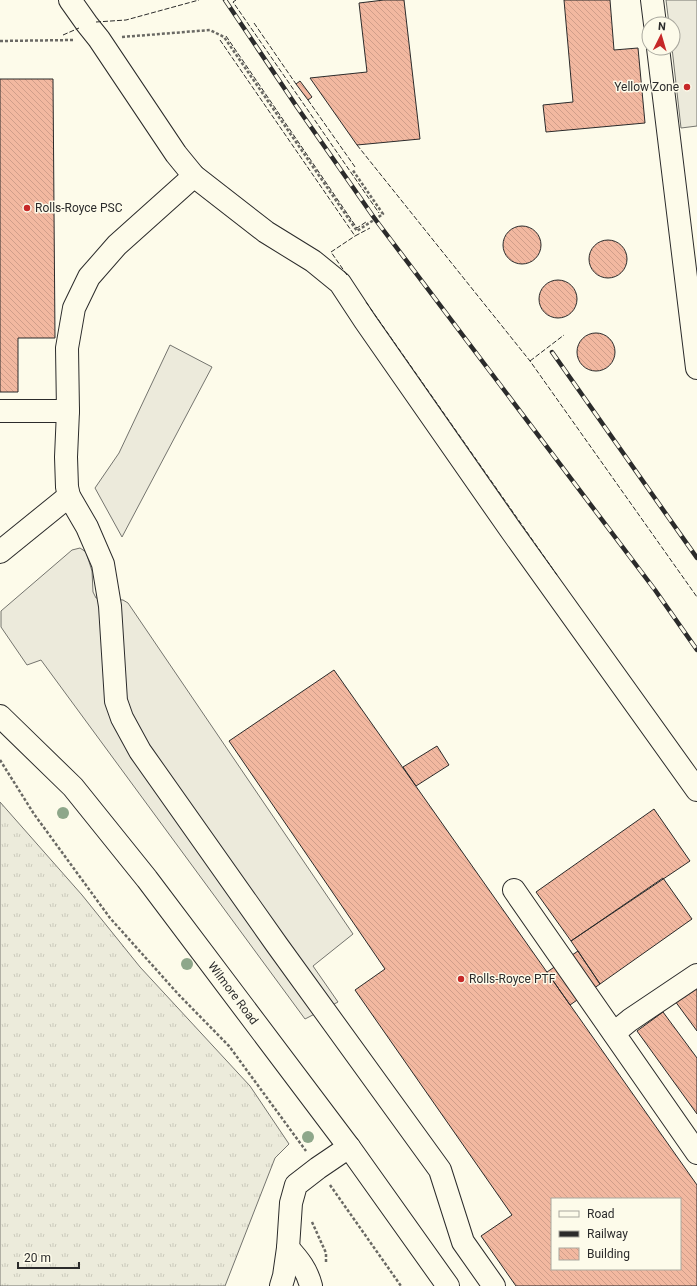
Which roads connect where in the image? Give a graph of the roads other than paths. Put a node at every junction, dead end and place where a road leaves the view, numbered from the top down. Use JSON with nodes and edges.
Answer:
{"nodes":[{"id":1,"x":70,"y":0,"type":"edge"},
{"id":2,"x":652,"y":0,"type":"edge"},
{"id":3,"x":654,"y":16,"type":"edge"},
{"id":4,"x":659,"y":56,"type":"edge"},
{"id":5,"x":194,"y":176,"type":"junction"},
{"id":6,"x":697,"y":368,"type":"edge"},
{"id":7,"x":0,"y":411,"type":"edge"},
{"id":8,"x":68,"y":411,"type":"junction"},
{"id":9,"x":69,"y":496,"type":"junction"},
{"id":10,"x":0,"y":552,"type":"edge"},
{"id":11,"x":0,"y":716,"type":"edge"},
{"id":12,"x":697,"y":790,"type":"edge"},
{"id":13,"x":514,"y":890,"type":"dead end"},
{"id":14,"x":697,"y":975,"type":"edge"},
{"id":15,"x":614,"y":1033,"type":"junction"},
{"id":16,"x":349,"y":1147,"type":"junction"},
{"id":17,"x":697,"y":1153,"type":"edge"},
{"id":18,"x":288,"y":1248,"type":"junction"},
{"id":19,"x":281,"y":1286,"type":"edge"},
{"id":20,"x":311,"y":1286,"type":"edge"},
{"id":21,"x":448,"y":1286,"type":"edge"},
{"id":22,"x":494,"y":1286,"type":"edge"}],
"edges":[{"from":1,"to":5,"type":"street"},
{"from":2,"to":3,"type":"street"},
{"from":4,"to":6,"type":"street"},
{"from":5,"to":8,"type":"street"},
{"from":5,"to":12,"type":"street"},
{"from":7,"to":8,"type":"street"},
{"from":8,"to":9,"type":"street"},
{"from":9,"to":10,"type":"street"},
{"from":9,"to":22,"type":"street"},
{"from":11,"to":16,"type":"street","name":"Wilmore Road"},
{"from":13,"to":15,"type":"street"},
{"from":14,"to":15,"type":"street"},
{"from":15,"to":17,"type":"street"},
{"from":16,"to":18,"type":"street"},
{"from":16,"to":21,"type":"street","name":"Wilmore Road"},
{"from":18,"to":19,"type":"street"},
{"from":18,"to":20,"type":"street"}]}
